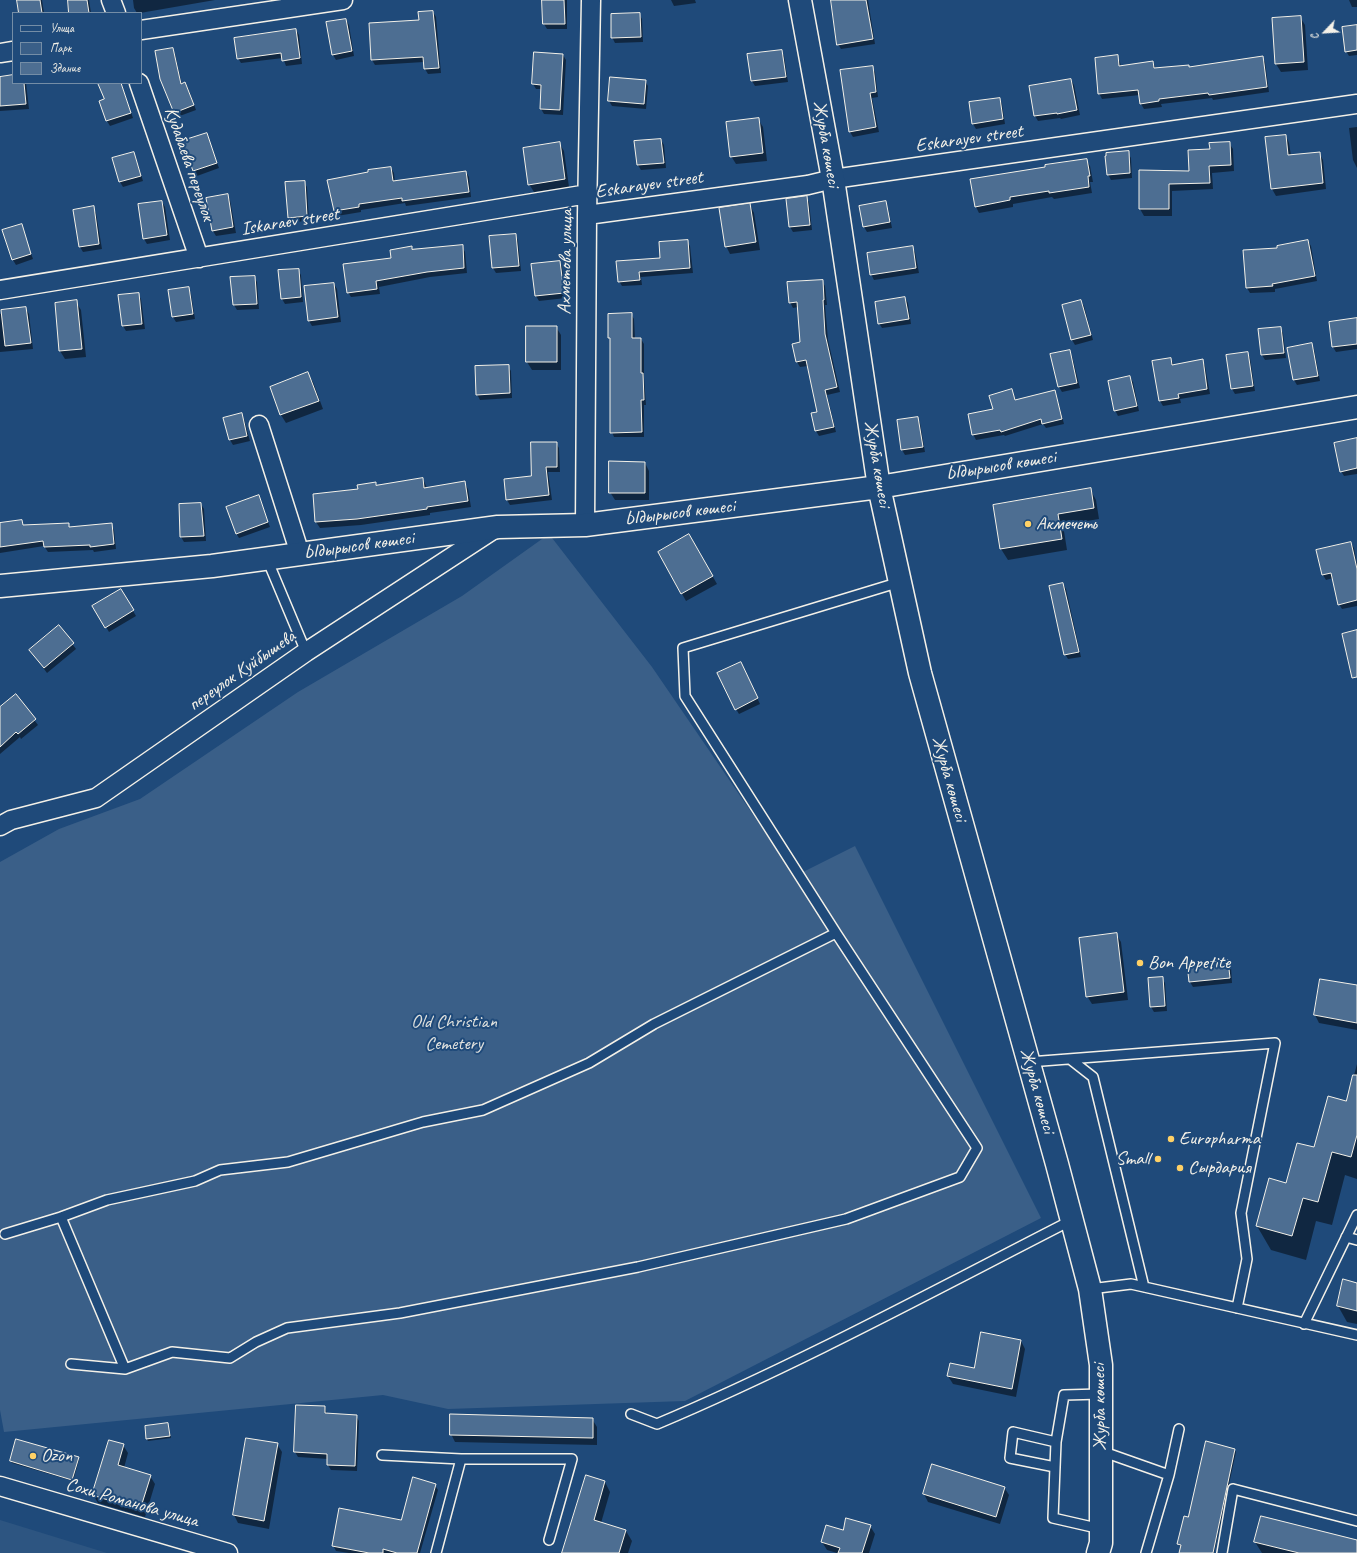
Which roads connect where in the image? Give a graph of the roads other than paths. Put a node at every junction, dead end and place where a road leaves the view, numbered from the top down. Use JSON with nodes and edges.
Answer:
{"nodes":[{"id":1,"x":111,"y":0,"type":"edge"},
{"id":2,"x":343,"y":0,"type":"edge"},
{"id":3,"x":591,"y":0,"type":"edge"},
{"id":4,"x":800,"y":0,"type":"edge"},
{"id":5,"x":116,"y":12,"type":"edge"},
{"id":6,"x":142,"y":30,"type":"edge"},
{"id":7,"x":12,"y":51,"type":"edge"},
{"id":8,"x":0,"y":53,"type":"edge"},
{"id":9,"x":139,"y":84,"type":"edge"},
{"id":10,"x":1357,"y":104,"type":"edge"},
{"id":11,"x":833,"y":180,"type":"junction"},
{"id":12,"x":588,"y":194,"type":"junction"},
{"id":13,"x":587,"y":215,"type":"junction"},
{"id":14,"x":199,"y":258,"type":"junction"},
{"id":15,"x":0,"y":290,"type":"edge"},
{"id":16,"x":1357,"y":407,"type":"edge"},
{"id":17,"x":259,"y":425,"type":"dead end"},
{"id":18,"x":880,"y":487,"type":"junction"},
{"id":19,"x":585,"y":525,"type":"junction"},
{"id":20,"x":498,"y":527,"type":"junction"},
{"id":21,"x":300,"y":554,"type":"junction"},
{"id":22,"x":267,"y":559,"type":"junction"},
{"id":23,"x":900,"y":582,"type":"junction"},
{"id":24,"x":0,"y":586,"type":"edge"},
{"id":25,"x":306,"y":652,"type":"junction"},
{"id":26,"x":0,"y":826,"type":"edge"},
{"id":27,"x":836,"y":933,"type":"junction"},
{"id":28,"x":1070,"y":1059,"type":"junction"},
{"id":29,"x":1029,"y":1062,"type":"junction"},
{"id":30,"x":1357,"y":1215,"type":"edge"},
{"id":31,"x":61,"y":1218,"type":"junction"},
{"id":32,"x":1072,"y":1220,"type":"junction"},
{"id":33,"x":6,"y":1234,"type":"dead end"},
{"id":34,"x":1346,"y":1237,"type":"junction"},
{"id":35,"x":1357,"y":1240,"type":"edge"},
{"id":36,"x":1144,"y":1287,"type":"junction"},
{"id":37,"x":1090,"y":1289,"type":"junction"},
{"id":38,"x":1237,"y":1308,"type":"junction"},
{"id":39,"x":1304,"y":1324,"type":"junction"},
{"id":40,"x":1357,"y":1336,"type":"edge"},
{"id":41,"x":71,"y":1364,"type":"dead end"},
{"id":42,"x":125,"y":1369,"type":"junction"},
{"id":43,"x":1101,"y":1394,"type":"junction"},
{"id":44,"x":631,"y":1414,"type":"dead end"},
{"id":45,"x":1179,"y":1429,"type":"dead end"},
{"id":46,"x":1056,"y":1442,"type":"junction"},
{"id":47,"x":1101,"y":1451,"type":"junction"},
{"id":48,"x":382,"y":1455,"type":"dead end"},
{"id":49,"x":461,"y":1459,"type":"junction"},
{"id":50,"x":1055,"y":1467,"type":"junction"},
{"id":51,"x":1169,"y":1475,"type":"junction"},
{"id":52,"x":0,"y":1486,"type":"edge"},
{"id":53,"x":1357,"y":1521,"type":"edge"},
{"id":54,"x":1101,"y":1529,"type":"junction"},
{"id":55,"x":549,"y":1540,"type":"dead end"},
{"id":56,"x":228,"y":1553,"type":"edge"},
{"id":57,"x":436,"y":1553,"type":"edge"},
{"id":58,"x":1098,"y":1553,"type":"edge"},
{"id":59,"x":1146,"y":1553,"type":"edge"},
{"id":60,"x":1222,"y":1553,"type":"edge"}],
"edges":[{"from":1,"to":5,"type":"street"},
{"from":2,"to":6,"type":"street"},
{"from":3,"to":12,"type":"street","name":"Ахметова улица"},
{"from":4,"to":11,"type":"street","name":"Журба көшесі"},
{"from":7,"to":8,"type":"street"},
{"from":9,"to":14,"type":"street","name":"Кудабаева переулок"},
{"from":10,"to":11,"type":"street","name":"Eskarayev street"},
{"from":11,"to":13,"type":"street","name":"Eskarayev street"},
{"from":11,"to":18,"type":"street","name":"Журба көшесі"},
{"from":12,"to":13,"type":"street","name":"Ахметова улица"},
{"from":12,"to":14,"type":"street","name":"Iskaraev street"},
{"from":13,"to":19,"type":"street","name":"Ахметова улица"},
{"from":14,"to":15,"type":"street","name":"Iskaraev street"},
{"from":16,"to":18,"type":"street","name":"Ыдырысов көшесі"},
{"from":17,"to":21,"type":"street"},
{"from":18,"to":19,"type":"street","name":"Ыдырысов көшесі"},
{"from":18,"to":23,"type":"street","name":"Журба көшесі"},
{"from":19,"to":20,"type":"street","name":"Ыдырысов көшесі"},
{"from":20,"to":21,"type":"street","name":"Ыдырысов көшесі"},
{"from":20,"to":25,"type":"street","name":"переулок Куйбышева"},
{"from":21,"to":22,"type":"street","name":"Ыдырысов көшесі"},
{"from":22,"to":24,"type":"street","name":"Ыдырысов көшесі"},
{"from":22,"to":25,"type":"lane"},
{"from":23,"to":27,"type":"lane"},
{"from":23,"to":29,"type":"street","name":"Журба көшесі"},
{"from":25,"to":26,"type":"street","name":"переулок Куйбышева"},
{"from":27,"to":31,"type":"lane"},
{"from":27,"to":42,"type":"lane"},
{"from":28,"to":29,"type":"lane"},
{"from":28,"to":36,"type":"lane"},
{"from":28,"to":38,"type":"lane"},
{"from":29,"to":32,"type":"street","name":"Журба көшесі"},
{"from":30,"to":34,"type":"lane"},
{"from":31,"to":33,"type":"lane"},
{"from":31,"to":42,"type":"lane"},
{"from":32,"to":37,"type":"street","name":"Журба көшесі"},
{"from":32,"to":44,"type":"lane"},
{"from":34,"to":35,"type":"lane"},
{"from":34,"to":39,"type":"lane"},
{"from":36,"to":37,"type":"lane"},
{"from":36,"to":38,"type":"lane"},
{"from":37,"to":43,"type":"street","name":"Журба көшесі"},
{"from":38,"to":39,"type":"lane"},
{"from":39,"to":40,"type":"lane"},
{"from":41,"to":42,"type":"lane"},
{"from":43,"to":46,"type":"lane"},
{"from":43,"to":47,"type":"street","name":"Журба көшесі"},
{"from":45,"to":51,"type":"lane"},
{"from":46,"to":50,"type":"lane"},
{"from":46,"to":50,"type":"lane"},
{"from":47,"to":51,"type":"lane"},
{"from":47,"to":54,"type":"street","name":"Журба көшесі"},
{"from":48,"to":49,"type":"lane"},
{"from":49,"to":55,"type":"lane"},
{"from":49,"to":57,"type":"lane"},
{"from":50,"to":54,"type":"lane"},
{"from":51,"to":59,"type":"lane"},
{"from":52,"to":56,"type":"street","name":"Сохи Романова улица"},
{"from":53,"to":60,"type":"lane"},
{"from":54,"to":58,"type":"street","name":"Журба көшесі"}]}
